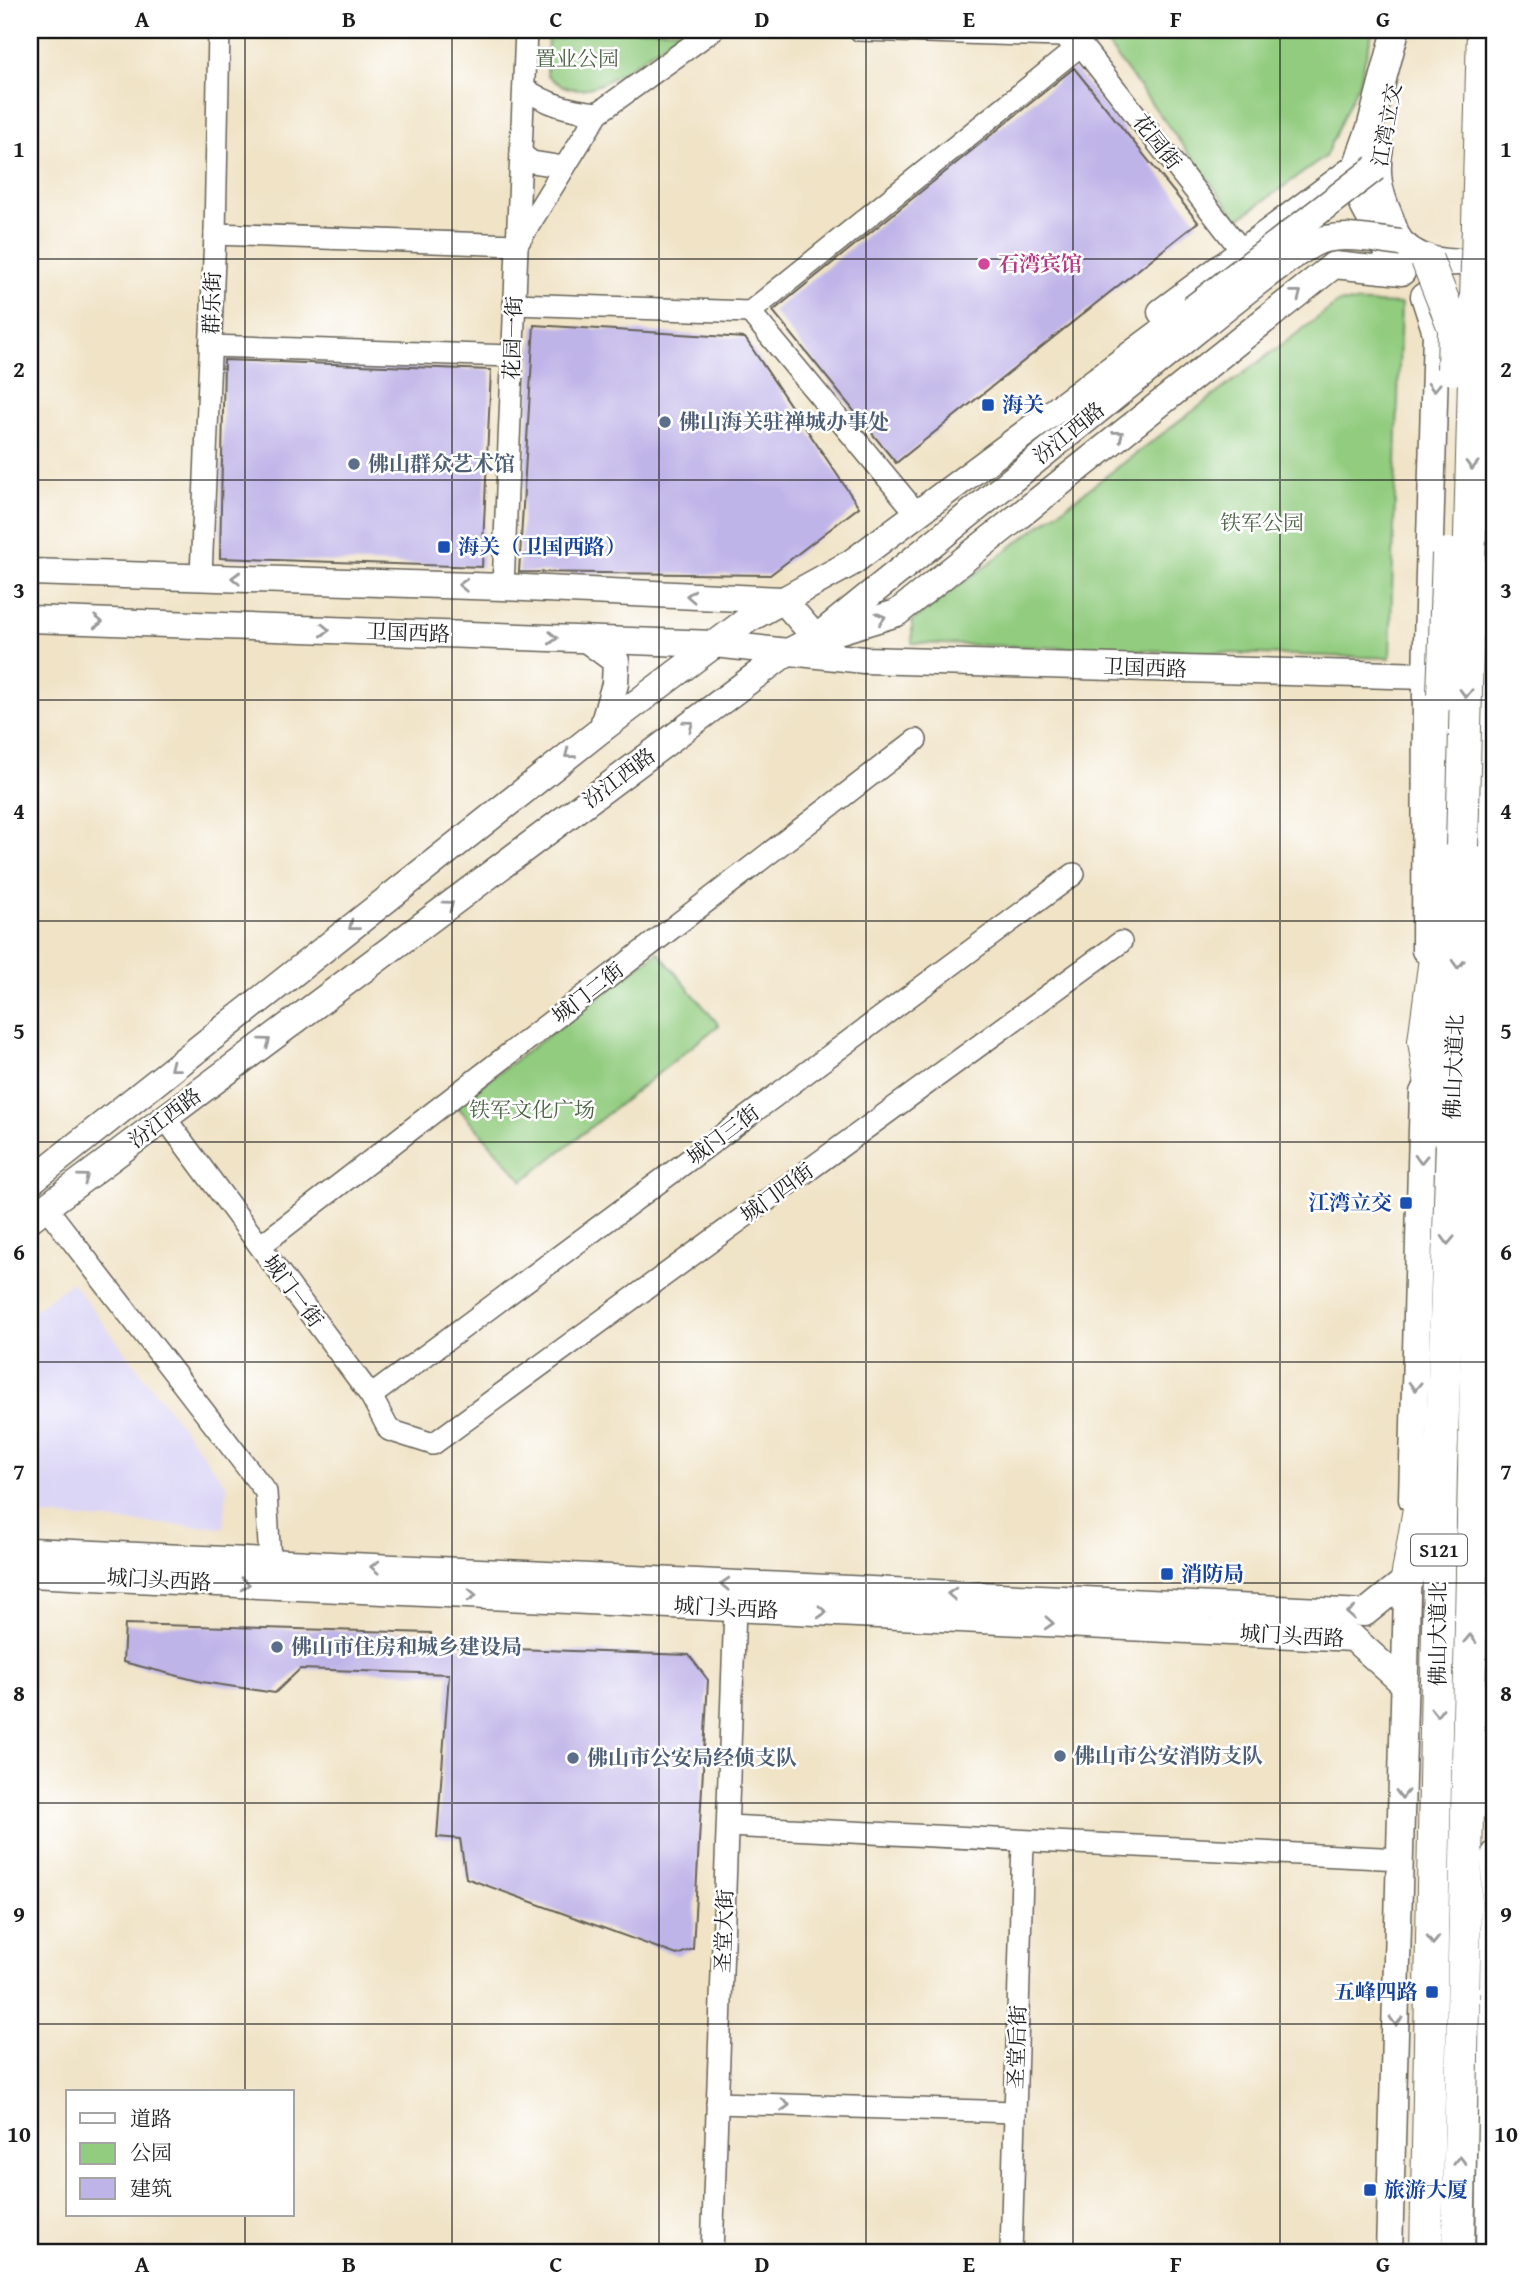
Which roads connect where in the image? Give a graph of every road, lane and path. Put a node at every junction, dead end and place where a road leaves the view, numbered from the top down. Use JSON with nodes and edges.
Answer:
{"nodes":[{"id":1,"x":219,"y":30,"type":"edge"},
{"id":2,"x":526,"y":30,"type":"edge"},
{"id":3,"x":713,"y":30,"type":"edge"},
{"id":4,"x":859,"y":30,"type":"edge"},
{"id":5,"x":1396,"y":30,"type":"edge"},
{"id":6,"x":1409,"y":30,"type":"edge"},
{"id":7,"x":1483,"y":30,"type":"edge"},
{"id":8,"x":1082,"y":37,"type":"edge"},
{"id":9,"x":524,"y":88,"type":"junction"},
{"id":10,"x":598,"y":113,"type":"junction"},
{"id":11,"x":521,"y":154,"type":"junction"},
{"id":12,"x":564,"y":167,"type":"junction"},
{"id":13,"x":1366,"y":167,"type":"junction"},
{"id":14,"x":215,"y":234,"type":"junction"},
{"id":15,"x":516,"y":245,"type":"junction"},
{"id":16,"x":1242,"y":251,"type":"junction"},
{"id":17,"x":1495,"y":255,"type":"edge"},
{"id":18,"x":1410,"y":258,"type":"junction"},
{"id":19,"x":1424,"y":296,"type":"junction"},
{"id":20,"x":1495,"y":301,"type":"edge"},
{"id":21,"x":514,"y":304,"type":"junction"},
{"id":22,"x":1495,"y":309,"type":"edge"},
{"id":23,"x":750,"y":313,"type":"junction"},
{"id":24,"x":1196,"y":318,"type":"junction"},
{"id":25,"x":1495,"y":323,"type":"edge"},
{"id":26,"x":1445,"y":336,"type":"junction"},
{"id":27,"x":210,"y":346,"type":"junction"},
{"id":28,"x":512,"y":356,"type":"junction"},
{"id":29,"x":1096,"y":411,"type":"junction"},
{"id":30,"x":1495,"y":445,"type":"edge"},
{"id":31,"x":1038,"y":458,"type":"junction"},
{"id":32,"x":1086,"y":461,"type":"junction"},
{"id":33,"x":906,"y":514,"type":"junction"},
{"id":34,"x":30,"y":572,"type":"edge"},
{"id":35,"x":201,"y":576,"type":"junction"},
{"id":36,"x":503,"y":587,"type":"junction"},
{"id":37,"x":744,"y":598,"type":"junction"},
{"id":38,"x":783,"y":600,"type":"junction"},
{"id":39,"x":30,"y":619,"type":"edge"},
{"id":40,"x":816,"y":638,"type":"junction"},
{"id":41,"x":586,"y":639,"type":"junction"},
{"id":42,"x":714,"y":644,"type":"junction"},
{"id":43,"x":786,"y":653,"type":"junction"},
{"id":44,"x":864,"y":660,"type":"junction"},
{"id":45,"x":1435,"y":685,"type":"junction"},
{"id":46,"x":602,"y":729,"type":"junction"},
{"id":47,"x":916,"y":740,"type":"dead end"},
{"id":48,"x":1474,"y":852,"type":"junction"},
{"id":49,"x":1074,"y":874,"type":"dead end"},
{"id":50,"x":1121,"y":942,"type":"dead end"},
{"id":51,"x":1424,"y":1041,"type":"junction"},
{"id":52,"x":165,"y":1118,"type":"junction"},
{"id":53,"x":30,"y":1182,"type":"edge"},
{"id":54,"x":1450,"y":1198,"type":"junction"},
{"id":55,"x":38,"y":1213,"type":"edge"},
{"id":56,"x":260,"y":1246,"type":"junction"},
{"id":57,"x":1444,"y":1366,"type":"junction"},
{"id":58,"x":371,"y":1396,"type":"junction"},
{"id":59,"x":433,"y":1444,"type":"joint"},
{"id":60,"x":30,"y":1551,"type":"edge"},
{"id":61,"x":270,"y":1562,"type":"junction"},
{"id":62,"x":30,"y":1574,"type":"edge"},
{"id":63,"x":1407,"y":1578,"type":"junction"},
{"id":64,"x":735,"y":1608,"type":"junction"},
{"id":65,"x":1404,"y":1684,"type":"junction"},
{"id":66,"x":1495,"y":1743,"type":"edge"},
{"id":67,"x":728,"y":1826,"type":"junction"},
{"id":68,"x":1465,"y":1835,"type":"junction"},
{"id":69,"x":1023,"y":1841,"type":"junction"},
{"id":70,"x":1495,"y":1854,"type":"edge"},
{"id":71,"x":1401,"y":1859,"type":"junction"},
{"id":72,"x":717,"y":2103,"type":"junction"},
{"id":73,"x":1015,"y":2112,"type":"junction"},
{"id":74,"x":712,"y":2253,"type":"edge"},
{"id":75,"x":1011,"y":2253,"type":"edge"},
{"id":76,"x":1389,"y":2253,"type":"edge"},
{"id":77,"x":1426,"y":2253,"type":"edge"},
{"id":78,"x":1458,"y":2253,"type":"edge"},
{"id":79,"x":1489,"y":2253,"type":"edge"}],
"edges":[{"from":1,"to":14,"type":"street","name":"群乐街"},
{"from":2,"to":9,"type":"street"},
{"from":3,"to":10,"type":"street","name":"花园一街"},
{"from":4,"to":8,"type":"street"},
{"from":5,"to":13,"type":"main road"},
{"from":6,"to":13,"type":"main road","name":"江湾立交"},
{"from":7,"to":48,"type":"highway","number":"S121","one_way":true,"bridge":true},
{"from":8,"to":16,"type":"street","name":"花园街"},
{"from":8,"to":23,"type":"street"},
{"from":9,"to":10,"type":"street"},
{"from":9,"to":11,"type":"street"},
{"from":10,"to":12,"type":"street","name":"花园一街"},
{"from":11,"to":12,"type":"street"},
{"from":11,"to":15,"type":"street"},
{"from":12,"to":15,"type":"street","name":"花园一街"},
{"from":13,"to":16,"type":"main road"},
{"from":13,"to":18,"type":"main road","name":"江湾立交"},
{"from":13,"to":24,"type":"main road","bridge":true},
{"from":14,"to":15,"type":"street"},
{"from":14,"to":27,"type":"street","name":"群乐街"},
{"from":15,"to":21,"type":"street","name":"花园一街"},
{"from":16,"to":33,"type":"main road"},
{"from":17,"to":18,"type":"main road"},
{"from":18,"to":19,"type":"main road","name":"江湾立交"},
{"from":18,"to":24,"type":"main road","bridge":true},
{"from":18,"to":26,"type":"highway","bridge":true},
{"from":32,"to":18,"type":"main road","one_way":true},
{"from":19,"to":20,"type":"main road"},
{"from":19,"to":26,"type":"main road"},
{"from":21,"to":23,"type":"street"},
{"from":21,"to":28,"type":"street","name":"花园一街"},
{"from":22,"to":26,"type":"highway"},
{"from":23,"to":33,"type":"street"},
{"from":24,"to":29,"type":"main road","name":"汾江西路"},
{"from":24,"to":33,"type":"main road","name":"汾江西路"},
{"from":25,"to":26,"type":"main road"},
{"from":26,"to":45,"type":"highway","one_way":true,"bridge":true},
{"from":27,"to":28,"type":"street"},
{"from":27,"to":35,"type":"street","name":"群乐街"},
{"from":28,"to":36,"type":"street","name":"花园一街"},
{"from":29,"to":31,"type":"main road","name":"汾江西路"},
{"from":29,"to":32,"type":"main road"},
{"from":30,"to":48,"type":"highway","number":"S121"},
{"from":31,"to":32,"type":"main road"},
{"from":31,"to":40,"type":"main road","name":"汾江西路"},
{"from":40,"to":32,"type":"main road","one_way":true},
{"from":33,"to":37,"type":"main road"},
{"from":33,"to":38,"type":"main road","name":"汾江西路"},
{"from":34,"to":35,"type":"main road"},
{"from":36,"to":35,"type":"main road","one_way":true},
{"from":37,"to":36,"type":"main road","one_way":true},
{"from":37,"to":38,"type":"main road"},
{"from":38,"to":40,"type":"main road"},
{"from":38,"to":42,"type":"main road","name":"汾江西路"},
{"from":39,"to":41,"type":"main road","name":"卫国西路","one_way":true},
{"from":40,"to":43,"type":"main road","name":"汾江西路"},
{"from":40,"to":44,"type":"main road"},
{"from":41,"to":42,"type":"main road","name":"卫国西路"},
{"from":41,"to":46,"type":"main road"},
{"from":42,"to":43,"type":"main road","name":"卫国西路"},
{"from":42,"to":46,"type":"main road","name":"汾江西路"},
{"from":43,"to":44,"type":"main road","name":"卫国西路"},
{"from":52,"to":43,"type":"main road","name":"汾江西路","one_way":true},
{"from":44,"to":45,"type":"main road","name":"卫国西路"},
{"from":45,"to":51,"type":"highway"},
{"from":46,"to":53,"type":"main road","name":"汾江西路","one_way":true},
{"from":47,"to":56,"type":"street","name":"城门二街"},
{"from":48,"to":54,"type":"highway","name":"佛山大道北","number":"S121","one_way":true},
{"from":68,"to":48,"type":"highway","name":"佛山大道北","number":"S121","one_way":true},
{"from":49,"to":58,"type":"street","name":"城门三街"},
{"from":50,"to":59,"type":"street","name":"城门四街"},
{"from":51,"to":54,"type":"highway"},
{"from":51,"to":63,"type":"main road","name":"佛山大道北","one_way":true},
{"from":55,"to":52,"type":"main road","name":"汾江西路","one_way":true},
{"from":52,"to":56,"type":"street","name":"城门一街"},
{"from":54,"to":57,"type":"highway","name":"佛山大道北","number":"S121","one_way":true},
{"from":55,"to":61,"type":"street"},
{"from":56,"to":58,"type":"street","name":"城门一街"},
{"from":57,"to":63,"type":"highway"},
{"from":57,"to":77,"type":"highway","name":"佛山大道北","number":"S121","one_way":true},
{"from":58,"to":59,"type":"street","name":"城门一街"},
{"from":60,"to":61,"type":"main road","name":"城门头西路"},
{"from":63,"to":61,"type":"main road","name":"城门头西路","one_way":true},
{"from":62,"to":64,"type":"main road","name":"城门头西路","one_way":true},
{"from":63,"to":65,"type":"main road","name":"佛山大道北"},
{"from":64,"to":65,"type":"main road","name":"城门头西路","one_way":true},
{"from":64,"to":67,"type":"street","name":"圣堂大街"},
{"from":65,"to":71,"type":"main road","name":"佛山大道北","one_way":true},
{"from":66,"to":68,"type":"highway"},
{"from":67,"to":69,"type":"street"},
{"from":67,"to":72,"type":"street","name":"圣堂大街"},
{"from":78,"to":68,"type":"highway","name":"佛山大道北","number":"S121","one_way":true},
{"from":69,"to":71,"type":"street"},
{"from":69,"to":73,"type":"street","name":"圣堂后街"},
{"from":70,"to":79,"type":"main road"},
{"from":71,"to":76,"type":"main road","name":"佛山大道北","one_way":true},
{"from":72,"to":73,"type":"street","one_way":true},
{"from":72,"to":74,"type":"street","name":"圣堂大街"},
{"from":73,"to":75,"type":"street","name":"圣堂后街"}]}
